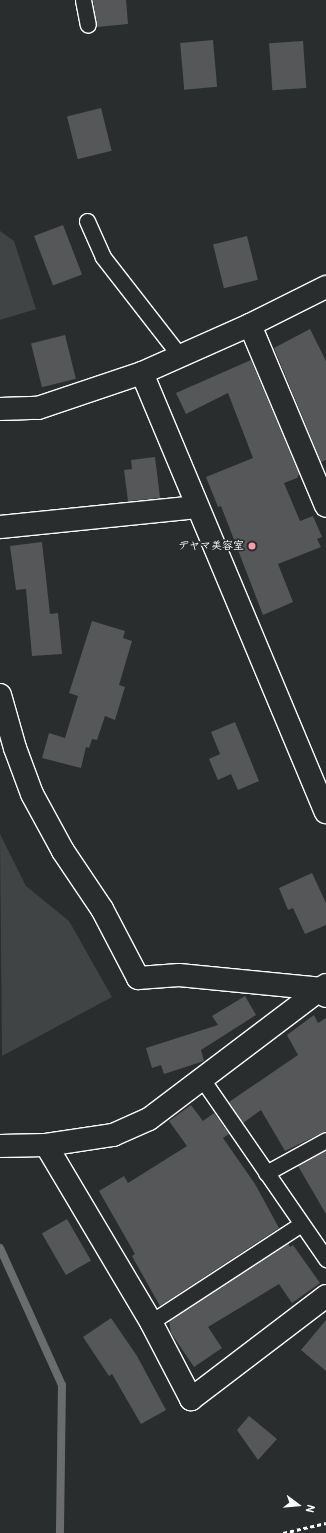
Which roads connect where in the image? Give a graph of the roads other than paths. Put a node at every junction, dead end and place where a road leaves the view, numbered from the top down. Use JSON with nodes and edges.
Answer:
{"nodes":[{"id":1,"x":83,"y":0,"type":"edge"},
{"id":2,"x":88,"y":25,"type":"dead end"},
{"id":3,"x":87,"y":221,"type":"dead end"},
{"id":4,"x":326,"y":287,"type":"edge"},
{"id":5,"x":250,"y":325,"type":"junction"},
{"id":6,"x":180,"y":356,"type":"junction"},
{"id":7,"x":142,"y":373,"type":"junction"},
{"id":8,"x":0,"y":409,"type":"edge"},
{"id":9,"x":326,"y":506,"type":"edge"},
{"id":10,"x":196,"y":507,"type":"junction"},
{"id":11,"x":0,"y":527,"type":"edge"},
{"id":12,"x":0,"y":695,"type":"edge"},
{"id":13,"x":326,"y":812,"type":"edge"},
{"id":14,"x":325,"y":990,"type":"edge"},
{"id":15,"x":202,"y":1079,"type":"junction"},
{"id":16,"x":326,"y":1140,"type":"edge"},
{"id":17,"x":46,"y":1145,"type":"junction"},
{"id":18,"x":0,"y":1146,"type":"edge"},
{"id":19,"x":266,"y":1173,"type":"junction"},
{"id":20,"x":300,"y":1225,"type":"junction"},
{"id":21,"x":326,"y":1259,"type":"edge"},
{"id":22,"x":326,"y":1296,"type":"edge"},
{"id":23,"x":151,"y":1322,"type":"junction"}],
"edges":[{"from":1,"to":2,"type":"lane"},
{"from":3,"to":6,"type":"lane"},
{"from":4,"to":5,"type":"street"},
{"from":5,"to":6,"type":"street"},
{"from":5,"to":9,"type":"street"},
{"from":6,"to":7,"type":"street"},
{"from":7,"to":8,"type":"street"},
{"from":7,"to":10,"type":"street"},
{"from":10,"to":11,"type":"street"},
{"from":10,"to":13,"type":"street"},
{"from":12,"to":14,"type":"street"},
{"from":14,"to":15,"type":"street"},
{"from":15,"to":17,"type":"street"},
{"from":15,"to":19,"type":"lane"},
{"from":16,"to":19,"type":"lane"},
{"from":17,"to":18,"type":"street"},
{"from":17,"to":23,"type":"street"},
{"from":19,"to":20,"type":"lane"},
{"from":20,"to":21,"type":"lane"},
{"from":20,"to":23,"type":"lane"},
{"from":22,"to":23,"type":"street"}]}
